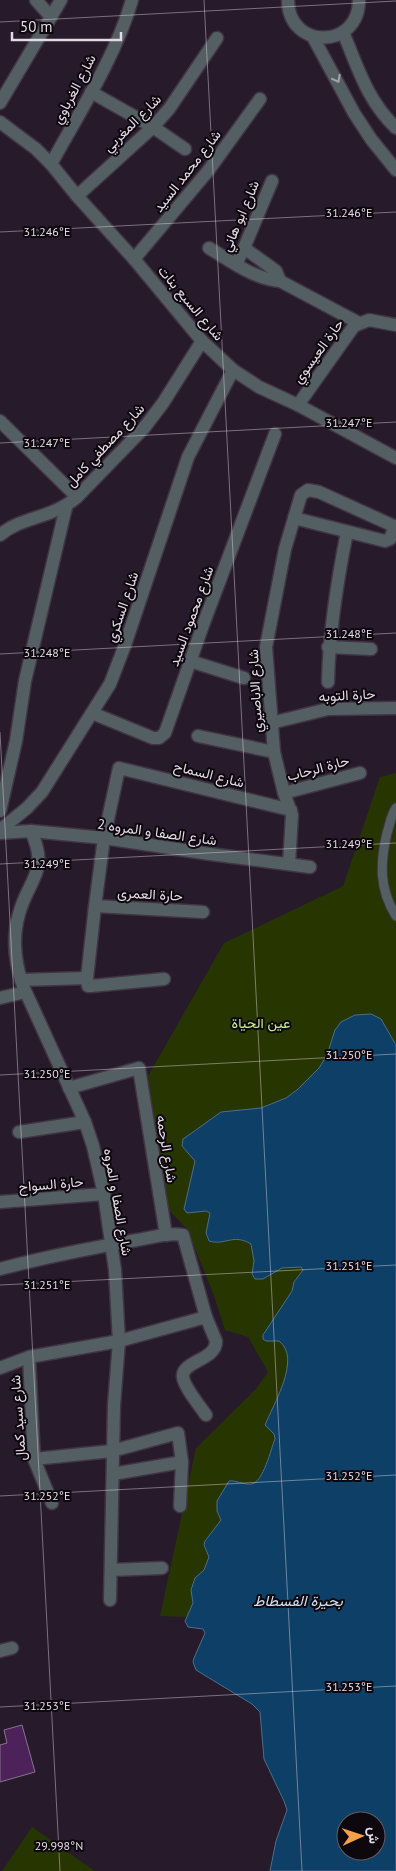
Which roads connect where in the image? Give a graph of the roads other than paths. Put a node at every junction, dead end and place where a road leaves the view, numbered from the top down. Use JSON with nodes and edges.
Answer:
{"nodes":[{"id":1,"x":36,"y":0,"type":"edge"},
{"id":2,"x":61,"y":0,"type":"edge"},
{"id":3,"x":132,"y":0,"type":"edge"},
{"id":4,"x":288,"y":0,"type":"edge"},
{"id":5,"x":359,"y":0,"type":"edge"},
{"id":6,"x":51,"y":17,"type":"junction"},
{"id":7,"x":343,"y":32,"type":"junction"},
{"id":8,"x":313,"y":36,"type":"junction"},
{"id":9,"x":217,"y":38,"type":"dead end"},
{"id":10,"x":91,"y":92,"type":"junction"},
{"id":11,"x":260,"y":99,"type":"dead end"},
{"id":12,"x":0,"y":103,"type":"edge"},
{"id":13,"x":0,"y":122,"type":"edge"},
{"id":14,"x":153,"y":127,"type":"junction"},
{"id":15,"x":396,"y":128,"type":"edge"},
{"id":16,"x":185,"y":149,"type":"dead end"},
{"id":17,"x":50,"y":164,"type":"junction"},
{"id":18,"x":396,"y":170,"type":"edge"},
{"id":19,"x":272,"y":181,"type":"dead end"},
{"id":20,"x":77,"y":196,"type":"junction"},
{"id":21,"x":209,"y":248,"type":"dead end"},
{"id":22,"x":244,"y":248,"type":"junction"},
{"id":23,"x":134,"y":259,"type":"junction"},
{"id":24,"x":236,"y":264,"type":"junction"},
{"id":25,"x":280,"y":281,"type":"junction"},
{"id":26,"x":359,"y":323,"type":"junction"},
{"id":27,"x":396,"y":326,"type":"edge"},
{"id":28,"x":202,"y":341,"type":"junction"},
{"id":29,"x":233,"y":370,"type":"junction"},
{"id":30,"x":298,"y":405,"type":"junction"},
{"id":31,"x":0,"y":421,"type":"edge"},
{"id":32,"x":275,"y":434,"type":"dead end"},
{"id":33,"x":396,"y":458,"type":"edge"},
{"id":34,"x":77,"y":498,"type":"junction"},
{"id":35,"x":66,"y":507,"type":"junction"},
{"id":36,"x":294,"y":518,"type":"junction"},
{"id":37,"x":396,"y":526,"type":"edge"},
{"id":38,"x":347,"y":532,"type":"junction"},
{"id":39,"x":0,"y":535,"type":"edge"},
{"id":40,"x":328,"y":647,"type":"junction"},
{"id":41,"x":371,"y":649,"type":"dead end"},
{"id":42,"x":190,"y":661,"type":"junction"},
{"id":43,"x":244,"y":678,"type":"dead end"},
{"id":44,"x":328,"y":682,"type":"dead end"},
{"id":45,"x":396,"y":708,"type":"edge"},
{"id":46,"x":92,"y":713,"type":"junction"},
{"id":47,"x":271,"y":723,"type":"junction"},
{"id":48,"x":198,"y":736,"type":"dead end"},
{"id":49,"x":274,"y":752,"type":"junction"},
{"id":50,"x":6,"y":757,"type":"edge"},
{"id":51,"x":360,"y":773,"type":"dead end"},
{"id":52,"x":284,"y":793,"type":"junction"},
{"id":53,"x":396,"y":808,"type":"edge"},
{"id":54,"x":290,"y":810,"type":"junction"},
{"id":55,"x":0,"y":811,"type":"edge"},
{"id":56,"x":0,"y":831,"type":"edge"},
{"id":57,"x":31,"y":831,"type":"junction"},
{"id":58,"x":104,"y":838,"type":"junction"},
{"id":59,"x":289,"y":864,"type":"junction"},
{"id":60,"x":310,"y":867,"type":"dead end"},
{"id":61,"x":94,"y":906,"type":"junction"},
{"id":62,"x":203,"y":912,"type":"dead end"},
{"id":63,"x":396,"y":916,"type":"edge"},
{"id":64,"x":87,"y":978,"type":"junction"},
{"id":65,"x":164,"y":979,"type":"dead end"},
{"id":66,"x":20,"y":980,"type":"junction"},
{"id":67,"x":25,"y":992,"type":"junction"},
{"id":68,"x":0,"y":998,"type":"edge"},
{"id":69,"x":69,"y":1088,"type":"junction"},
{"id":70,"x":85,"y":1122,"type":"junction"},
{"id":71,"x":19,"y":1132,"type":"dead end"},
{"id":72,"x":104,"y":1194,"type":"junction"},
{"id":73,"x":0,"y":1202,"type":"edge"},
{"id":74,"x":166,"y":1235,"type":"junction"},
{"id":75,"x":111,"y":1244,"type":"junction"},
{"id":76,"x":0,"y":1269,"type":"edge"},
{"id":77,"x":206,"y":1317,"type":"junction"},
{"id":78,"x":119,"y":1341,"type":"junction"},
{"id":79,"x":29,"y":1357,"type":"junction"},
{"id":80,"x":0,"y":1368,"type":"edge"},
{"id":81,"x":206,"y":1415,"type":"dead end"},
{"id":82,"x":112,"y":1451,"type":"junction"},
{"id":83,"x":34,"y":1459,"type":"junction"},
{"id":84,"x":182,"y":1462,"type":"junction"},
{"id":85,"x":113,"y":1474,"type":"junction"},
{"id":86,"x":52,"y":1503,"type":"dead end"},
{"id":87,"x":180,"y":1506,"type":"dead end"},
{"id":88,"x":162,"y":1568,"type":"dead end"},
{"id":89,"x":111,"y":1570,"type":"junction"},
{"id":90,"x":110,"y":1600,"type":"dead end"}],
"edges":[{"from":1,"to":6,"type":"street"},
{"from":2,"to":6,"type":"street"},
{"from":3,"to":10,"type":"street","name":"شارع الغرباوي"},
{"from":4,"to":8,"type":"street"},
{"from":5,"to":7,"type":"street"},
{"from":6,"to":12,"type":"street"},
{"from":7,"to":8,"type":"street"},
{"from":7,"to":15,"type":"street"},
{"from":8,"to":18,"type":"street","one_way":true},
{"from":9,"to":14,"type":"street","name":"شارع المغربي"},
{"from":10,"to":14,"type":"street"},
{"from":10,"to":17,"type":"street","name":"شارع الغرباوي"},
{"from":11,"to":23,"type":"street","name":"شارع محمد السيد"},
{"from":13,"to":17,"type":"street","name":"شارع السبع بنات"},
{"from":14,"to":16,"type":"street"},
{"from":14,"to":20,"type":"street","name":"شارع المغربي"},
{"from":17,"to":20,"type":"street","name":"شارع السبع بنات"},
{"from":19,"to":22,"type":"street","name":"شارع ابو هاني"},
{"from":20,"to":23,"type":"street","name":"شارع السبع بنات"},
{"from":21,"to":24,"type":"street"},
{"from":22,"to":24,"type":"street","name":"شارع ابو هاني"},
{"from":22,"to":25,"type":"street"},
{"from":23,"to":28,"type":"street","name":"شارع السبع بنات"},
{"from":24,"to":25,"type":"street"},
{"from":25,"to":26,"type":"street"},
{"from":26,"to":27,"type":"street","name":"حارة العيسوي"},
{"from":26,"to":30,"type":"street","name":"حارة العيسوي"},
{"from":28,"to":29,"type":"street","name":"شارع السبع بنات"},
{"from":28,"to":34,"type":"street","name":"شارع مصطفي كامل"},
{"from":29,"to":30,"type":"street","name":"شارع السبع بنات"},
{"from":29,"to":46,"type":"street","name":"شارع السكري"},
{"from":30,"to":33,"type":"street","name":"شارع السبع بنات"},
{"from":31,"to":34,"type":"street"},
{"from":32,"to":42,"type":"street","name":"شارع محمود السيد"},
{"from":34,"to":35,"type":"street","name":"شارع مصطفي كامل"},
{"from":35,"to":39,"type":"street","name":"شارع مصطفي كامل"},
{"from":35,"to":50,"type":"street"},
{"from":36,"to":37,"type":"street","name":"شارع الاباصيري"},
{"from":36,"to":38,"type":"street"},
{"from":36,"to":47,"type":"street","name":"شارع الاباصيري"},
{"from":37,"to":38,"type":"street"},
{"from":38,"to":40,"type":"street"},
{"from":40,"to":41,"type":"street"},
{"from":40,"to":44,"type":"street"},
{"from":42,"to":43,"type":"street"},
{"from":42,"to":46,"type":"street","name":"شارع محمود السيد"},
{"from":45,"to":47,"type":"street","name":"حارة التوبه"},
{"from":46,"to":56,"type":"street","name":"شارع السكري"},
{"from":47,"to":49,"type":"street","name":"شارع الاباصيري"},
{"from":48,"to":49,"type":"street"},
{"from":49,"to":52,"type":"street","name":"شارع الاباصيري"},
{"from":50,"to":55,"type":"street"},
{"from":51,"to":52,"type":"street","name":"حارة الرحاب"},
{"from":52,"to":54,"type":"street","name":"شارع الاباصيري"},
{"from":53,"to":63,"type":"lane"},
{"from":54,"to":58,"type":"street","name":"شارع السماح"},
{"from":54,"to":59,"type":"street","name":"شارع الاباصيري"},
{"from":56,"to":57,"type":"street","name":"شارع الصفا و المروه 2"},
{"from":57,"to":58,"type":"street","name":"شارع الصفا و المروه 2"},
{"from":57,"to":66,"type":"street","name":"شارع الصفا و المروه"},
{"from":58,"to":59,"type":"street","name":"شارع الصفا و المروه 2"},
{"from":58,"to":61,"type":"street"},
{"from":59,"to":60,"type":"street","name":"شارع الصفا و المروه 2"},
{"from":61,"to":62,"type":"street","name":"حارة العمرى"},
{"from":61,"to":64,"type":"street"},
{"from":64,"to":65,"type":"street"},
{"from":64,"to":66,"type":"street"},
{"from":66,"to":67,"type":"street","name":"شارع الصفا و المروه"},
{"from":67,"to":68,"type":"street"},
{"from":67,"to":69,"type":"street","name":"شارع الصفا و المروه"},
{"from":69,"to":70,"type":"street","name":"شارع الصفا و المروه"},
{"from":69,"to":74,"type":"street","name":"شارع الرحمه"},
{"from":70,"to":71,"type":"street"},
{"from":70,"to":72,"type":"street","name":"شارع الصفا و المروه"},
{"from":72,"to":73,"type":"street","name":"حارة السواح"},
{"from":72,"to":75,"type":"street","name":"شارع الصفا و المروه"},
{"from":74,"to":75,"type":"street"},
{"from":74,"to":77,"type":"street"},
{"from":75,"to":76,"type":"street"},
{"from":75,"to":78,"type":"street","name":"شارع الصفا و المروه"},
{"from":77,"to":78,"type":"street"},
{"from":77,"to":81,"type":"street"},
{"from":78,"to":79,"type":"street"},
{"from":78,"to":82,"type":"street","name":"شارع الصفا و المروه"},
{"from":79,"to":80,"type":"street"},
{"from":79,"to":83,"type":"street","name":"شارع سيد كمال"},
{"from":82,"to":83,"type":"street"},
{"from":82,"to":84,"type":"street"},
{"from":82,"to":85,"type":"street","name":"شارع الصفا و المروه"},
{"from":83,"to":86,"type":"street","name":"شارع سيد كمال"},
{"from":84,"to":85,"type":"street"},
{"from":84,"to":87,"type":"street"},
{"from":85,"to":89,"type":"street","name":"شارع الصفا و المروه"},
{"from":88,"to":89,"type":"street"},
{"from":89,"to":90,"type":"street","name":"شارع الصفا و المروه"}]}
